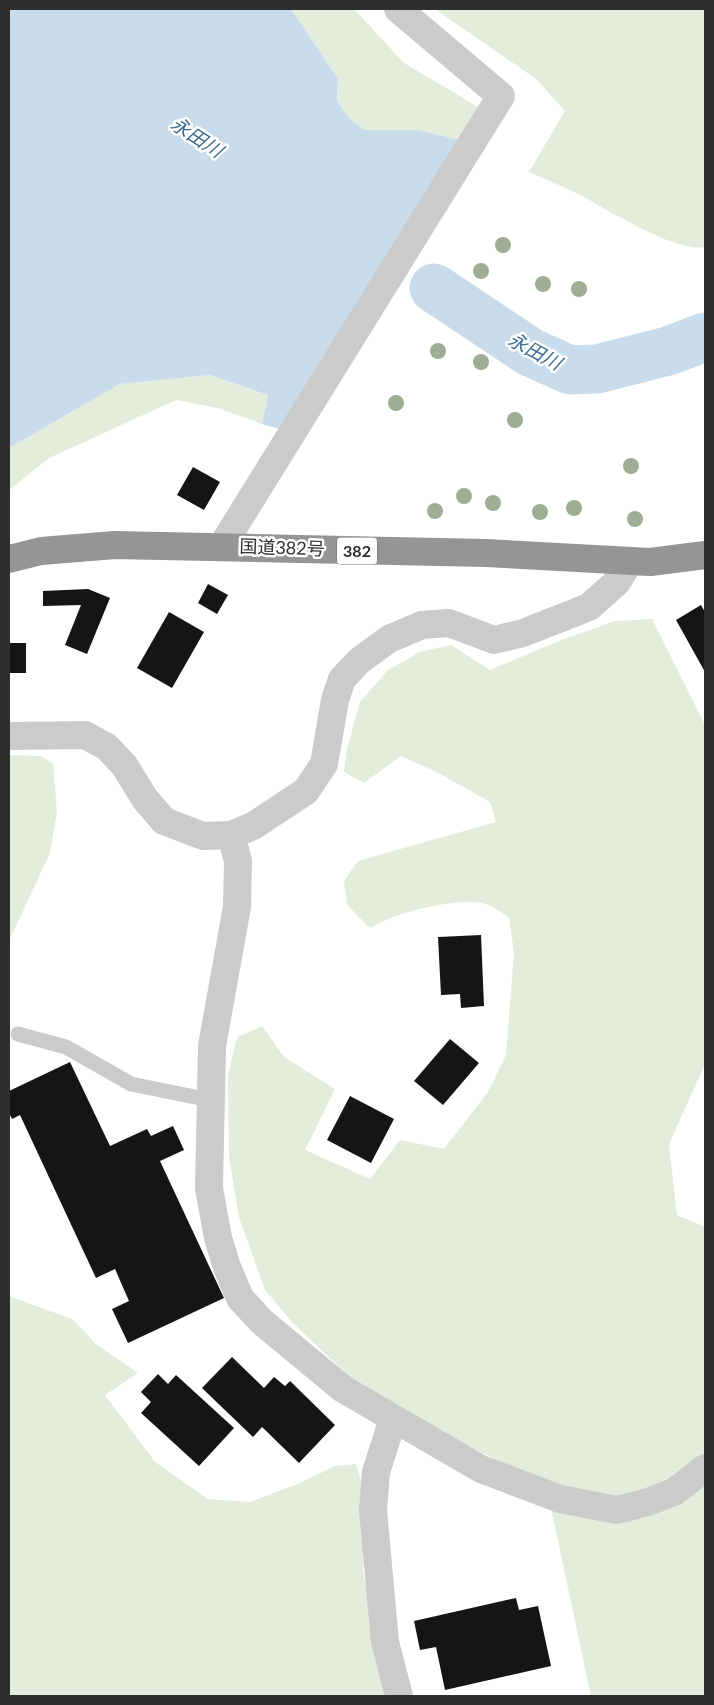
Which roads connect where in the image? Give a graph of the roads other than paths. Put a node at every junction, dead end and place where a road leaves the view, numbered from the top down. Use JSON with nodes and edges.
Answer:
{"nodes":[{"id":1,"x":398,"y":9,"type":"edge"},
{"id":2,"x":222,"y":546,"type":"junction"},
{"id":3,"x":705,"y":555,"type":"edge"},
{"id":4,"x":9,"y":559,"type":"edge"},
{"id":5,"x":630,"y":562,"type":"junction"},
{"id":6,"x":9,"y":736,"type":"edge"},
{"id":7,"x":231,"y":835,"type":"junction"},
{"id":8,"x":18,"y":1034,"type":"dead end"},
{"id":9,"x":210,"y":1100,"type":"junction"},
{"id":10,"x":392,"y":1419,"type":"junction"},
{"id":11,"x":705,"y":1468,"type":"edge"},
{"id":12,"x":399,"y":1696,"type":"edge"}],
"edges":[{"from":1,"to":2,"type":"street"},
{"from":2,"to":4,"type":"highway","name":"国道382号","number":"382"},
{"from":2,"to":5,"type":"highway","name":"国道382号","number":"382"},
{"from":3,"to":5,"type":"highway","name":"国道382号","number":"382"},
{"from":5,"to":7,"type":"street"},
{"from":6,"to":7,"type":"street"},
{"from":7,"to":9,"type":"street"},
{"from":8,"to":9,"type":"lane"},
{"from":9,"to":10,"type":"street"},
{"from":10,"to":11,"type":"street"},
{"from":10,"to":12,"type":"street"}]}
